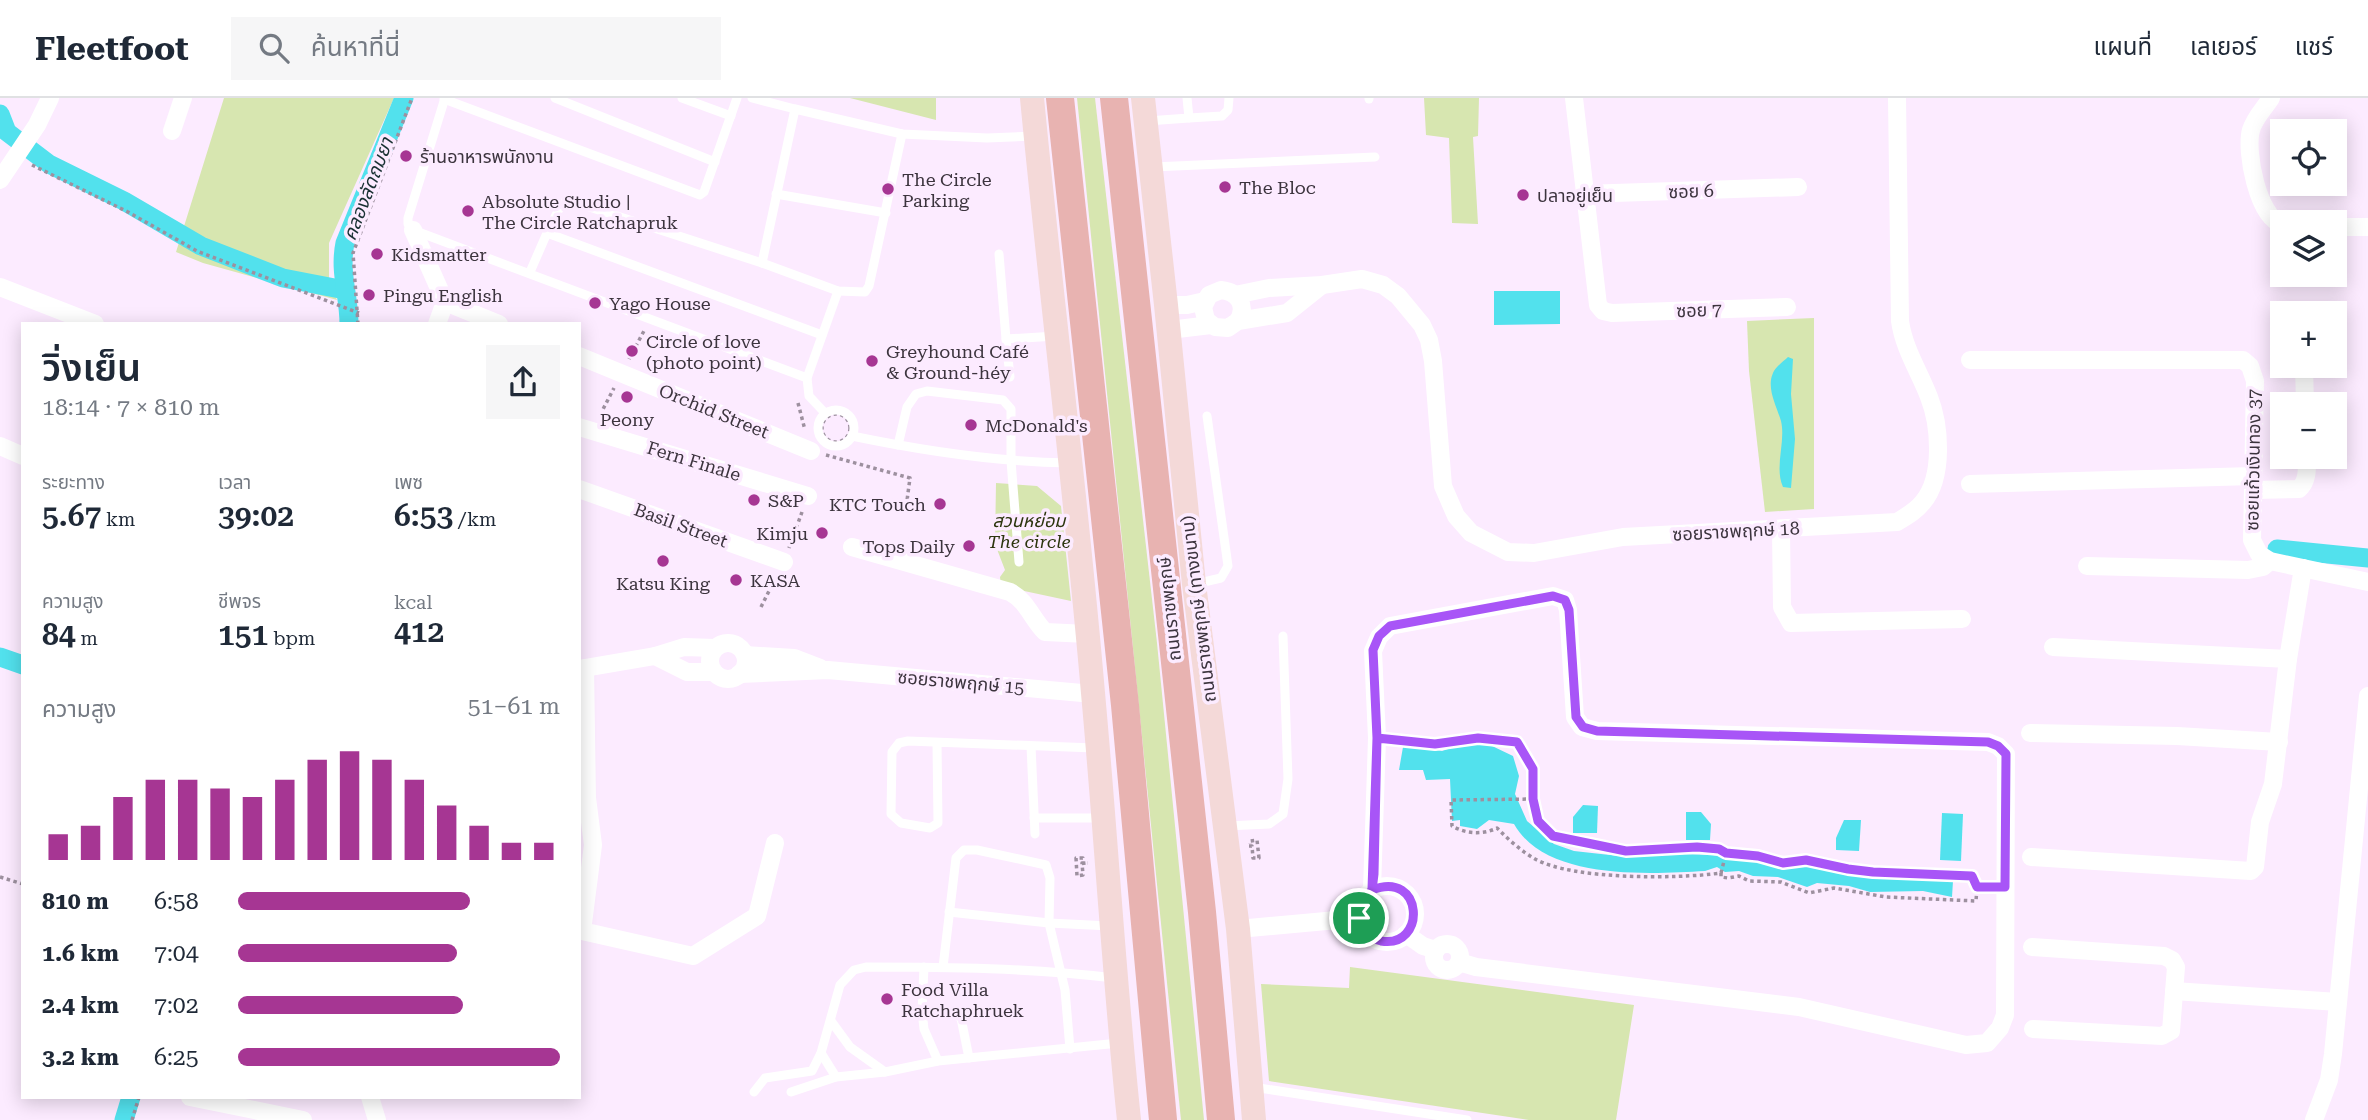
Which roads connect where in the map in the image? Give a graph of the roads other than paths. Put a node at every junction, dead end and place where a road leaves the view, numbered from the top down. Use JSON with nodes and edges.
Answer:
{"nodes":[{"id":1,"x":50,"y":98,"type":"edge"},
{"id":2,"x":183,"y":98,"type":"edge"},
{"id":3,"x":555,"y":98,"type":"edge"},
{"id":4,"x":682,"y":98,"type":"edge"},
{"id":5,"x":737,"y":98,"type":"edge"},
{"id":6,"x":752,"y":98,"type":"edge"},
{"id":7,"x":1032,"y":98,"type":"edge"},
{"id":8,"x":1060,"y":98,"type":"edge"},
{"id":9,"x":1114,"y":98,"type":"edge"},
{"id":10,"x":1187,"y":98,"type":"edge"},
{"id":11,"x":1229,"y":98,"type":"edge"},
{"id":12,"x":1574,"y":98,"type":"edge"},
{"id":13,"x":1897,"y":98,"type":"edge"},
{"id":14,"x":2271,"y":98,"type":"edge"},
{"id":15,"x":444,"y":99,"type":"edge"},
{"id":16,"x":795,"y":109,"type":"junction"},
{"id":17,"x":1144,"y":110,"type":"edge"},
{"id":18,"x":731,"y":116,"type":"junction"},
{"id":19,"x":1189,"y":118,"type":"junction"},
{"id":20,"x":172,"y":131,"type":"dead end"},
{"id":21,"x":902,"y":134,"type":"junction"},
{"id":22,"x":1035,"y":136,"type":"junction"},
{"id":23,"x":1375,"y":158,"type":"dead end"},
{"id":24,"x":715,"y":162,"type":"junction"},
{"id":25,"x":1151,"y":167,"type":"junction"},
{"id":26,"x":0,"y":180,"type":"edge"},
{"id":27,"x":1798,"y":187,"type":"dead end"},
{"id":28,"x":776,"y":194,"type":"junction"},
{"id":29,"x":1584,"y":194,"type":"junction"},
{"id":30,"x":886,"y":213,"type":"junction"},
{"id":31,"x":2270,"y":216,"type":"edge"},
{"id":32,"x":2347,"y":227,"type":"edge"},
{"id":33,"x":2368,"y":227,"type":"edge"},
{"id":34,"x":413,"y":230,"type":"junction"},
{"id":35,"x":547,"y":233,"type":"junction"},
{"id":36,"x":999,"y":254,"type":"dead end"},
{"id":37,"x":762,"y":263,"type":"junction"},
{"id":38,"x":530,"y":272,"type":"junction"},
{"id":39,"x":1322,"y":285,"type":"junction"},
{"id":40,"x":0,"y":287,"type":"edge"},
{"id":41,"x":838,"y":291,"type":"junction"},
{"id":42,"x":1235,"y":295,"type":"junction"},
{"id":43,"x":1205,"y":301,"type":"junction"},
{"id":44,"x":445,"y":302,"type":"junction"},
{"id":45,"x":1166,"y":305,"type":"junction"},
{"id":46,"x":1787,"y":307,"type":"dead end"},
{"id":47,"x":1239,"y":319,"type":"junction"},
{"id":48,"x":90,"y":322,"type":"edge"},
{"id":49,"x":438,"y":322,"type":"edge"},
{"id":50,"x":494,"y":322,"type":"edge"},
{"id":51,"x":1211,"y":325,"type":"junction"},
{"id":52,"x":1169,"y":330,"type":"junction"},
{"id":53,"x":822,"y":335,"type":"junction"},
{"id":54,"x":1058,"y":336,"type":"junction"},
{"id":55,"x":1006,"y":339,"type":"junction"},
{"id":56,"x":581,"y":357,"type":"edge"},
{"id":57,"x":1970,"y":360,"type":"dead end"},
{"id":58,"x":1010,"y":377,"type":"dead end"},
{"id":59,"x":807,"y":378,"type":"junction"},
{"id":60,"x":828,"y":414,"type":"junction"},
{"id":61,"x":1207,"y":416,"type":"dead end"},
{"id":62,"x":581,"y":428,"type":"edge"},
{"id":63,"x":852,"y":436,"type":"junction"},
{"id":64,"x":898,"y":445,"type":"junction"},
{"id":65,"x":0,"y":446,"type":"edge"},
{"id":66,"x":811,"y":450,"type":"road end"},
{"id":67,"x":21,"y":455,"type":"edge"},
{"id":68,"x":1011,"y":461,"type":"junction"},
{"id":69,"x":1072,"y":463,"type":"junction"},
{"id":70,"x":2305,"y":469,"type":"edge"},
{"id":71,"x":1970,"y":484,"type":"dead end"},
{"id":72,"x":2254,"y":484,"type":"junction"},
{"id":73,"x":581,"y":490,"type":"edge"},
{"id":74,"x":808,"y":496,"type":"road end"},
{"id":75,"x":1781,"y":529,"type":"junction"},
{"id":76,"x":852,"y":547,"type":"dead end"},
{"id":77,"x":2270,"y":561,"type":"junction"},
{"id":78,"x":784,"y":562,"type":"road end"},
{"id":79,"x":1019,"y":562,"type":"dead end"},
{"id":80,"x":2087,"y":566,"type":"dead end"},
{"id":81,"x":2303,"y":568,"type":"junction"},
{"id":82,"x":2368,"y":582,"type":"edge"},
{"id":83,"x":1194,"y":584,"type":"junction"},
{"id":84,"x":1962,"y":619,"type":"dead end"},
{"id":85,"x":1088,"y":634,"type":"junction"},
{"id":86,"x":1283,"y":636,"type":"dead end"},
{"id":87,"x":2053,"y":647,"type":"dead end"},
{"id":88,"x":715,"y":648,"type":"junction"},
{"id":89,"x":745,"y":655,"type":"junction"},
{"id":90,"x":655,"y":656,"type":"junction"},
{"id":91,"x":2288,"y":660,"type":"junction"},
{"id":92,"x":582,"y":669,"type":"edge"},
{"id":93,"x":828,"y":670,"type":"junction"},
{"id":94,"x":714,"y":672,"type":"junction"},
{"id":95,"x":739,"y":674,"type":"junction"},
{"id":96,"x":1093,"y":694,"type":"junction"},
{"id":97,"x":2368,"y":696,"type":"edge"},
{"id":98,"x":2030,"y":733,"type":"dead end"},
{"id":99,"x":2279,"y":742,"type":"junction"},
{"id":100,"x":937,"y":743,"type":"junction"},
{"id":101,"x":1031,"y":746,"type":"junction"},
{"id":102,"x":1097,"y":748,"type":"junction"},
{"id":103,"x":1034,"y":817,"type":"junction"},
{"id":104,"x":1102,"y":818,"type":"junction"},
{"id":105,"x":1225,"y":827,"type":"junction"},
{"id":106,"x":1035,"y":834,"type":"dead end"},
{"id":107,"x":775,"y":843,"type":"dead end"},
{"id":108,"x":2031,"y":857,"type":"dead end"},
{"id":109,"x":1372,"y":890,"type":"junction"},
{"id":110,"x":949,"y":912,"type":"junction"},
{"id":111,"x":1202,"y":912,"type":"junction"},
{"id":112,"x":1359,"y":918,"type":"junction"},
{"id":113,"x":1049,"y":923,"type":"junction"},
{"id":114,"x":1110,"y":926,"type":"junction"},
{"id":115,"x":1238,"y":929,"type":"junction"},
{"id":116,"x":1406,"y":934,"type":"junction"},
{"id":117,"x":2032,"y":947,"type":"dead end"},
{"id":118,"x":924,"y":967,"type":"junction"},
{"id":119,"x":943,"y":967,"type":"junction"},
{"id":120,"x":1061,"y":972,"type":"junction"},
{"id":121,"x":1115,"y":978,"type":"junction"},
{"id":122,"x":2174,"y":991,"type":"junction"},
{"id":123,"x":2338,"y":1002,"type":"junction"},
{"id":124,"x":1153,"y":1007,"type":"junction"},
{"id":125,"x":922,"y":1011,"type":"junction"},
{"id":126,"x":831,"y":1021,"type":"junction"},
{"id":127,"x":2033,"y":1029,"type":"dead end"},
{"id":128,"x":1121,"y":1043,"type":"junction"},
{"id":129,"x":1070,"y":1049,"type":"junction"},
{"id":130,"x":821,"y":1053,"type":"junction"},
{"id":131,"x":969,"y":1058,"type":"junction"},
{"id":132,"x":939,"y":1061,"type":"junction"},
{"id":133,"x":885,"y":1072,"type":"junction"},
{"id":134,"x":836,"y":1077,"type":"junction"},
{"id":135,"x":1251,"y":1087,"type":"junction"},
{"id":136,"x":754,"y":1092,"type":"dead end"},
{"id":137,"x":791,"y":1092,"type":"dead end"},
{"id":138,"x":200,"y":1099,"type":"edge"},
{"id":139,"x":371,"y":1099,"type":"edge"},
{"id":140,"x":303,"y":1120,"type":"edge"},
{"id":141,"x":377,"y":1120,"type":"edge"},
{"id":142,"x":1129,"y":1120,"type":"edge"},
{"id":143,"x":1150,"y":1120,"type":"edge"},
{"id":144,"x":1163,"y":1120,"type":"edge"},
{"id":145,"x":1220,"y":1120,"type":"edge"},
{"id":146,"x":1237,"y":1120,"type":"edge"},
{"id":147,"x":1254,"y":1120,"type":"edge"},
{"id":148,"x":1467,"y":1120,"type":"edge"},
{"id":149,"x":2314,"y":1120,"type":"edge"}],
"edges":[{"from":1,"to":26,"type":"street"},
{"from":2,"to":20,"type":"street"},
{"from":3,"to":24,"type":"lane"},
{"from":4,"to":18,"type":"lane"},
{"from":5,"to":18,"type":"lane"},
{"from":6,"to":16,"type":"lane"},
{"from":7,"to":22,"type":"main road"},
{"from":8,"to":124,"type":"main road"},
{"from":9,"to":111,"type":"main road","name":"ถนนราชพฤกษ์"},
{"from":10,"to":19,"type":"lane"},
{"from":11,"to":19,"type":"lane"},
{"from":12,"to":29,"type":"street"},
{"from":13,"to":75,"type":"street","name":"ซอยราชพฤกษ์ 18"},
{"from":14,"to":31,"type":"street"},
{"from":15,"to":24,"type":"lane"},
{"from":15,"to":34,"type":"lane"},
{"from":16,"to":21,"type":"lane"},
{"from":16,"to":28,"type":"lane"},
{"from":17,"to":19,"type":"lane"},
{"from":17,"to":25,"type":"main road","name":"ถนนราชพฤกษ์ (ทางขนาน)"},
{"from":18,"to":24,"type":"lane"},
{"from":21,"to":22,"type":"lane"},
{"from":21,"to":30,"type":"lane"},
{"from":22,"to":54,"type":"main road"},
{"from":23,"to":25,"type":"lane"},
{"from":25,"to":45,"type":"main road","name":"ถนนราชพฤกษ์ (ทางขนาน)"},
{"from":27,"to":29,"type":"street","name":"ซอย 6"},
{"from":28,"to":30,"type":"lane"},
{"from":28,"to":37,"type":"lane"},
{"from":29,"to":46,"type":"street","name":"ซอย 7"},
{"from":30,"to":41,"type":"lane"},
{"from":32,"to":33,"type":"street"},
{"from":34,"to":38,"type":"lane"},
{"from":34,"to":44,"type":"street"},
{"from":35,"to":37,"type":"lane"},
{"from":35,"to":38,"type":"lane"},
{"from":35,"to":53,"type":"lane"},
{"from":36,"to":55,"type":"lane"},
{"from":37,"to":41,"type":"lane"},
{"from":38,"to":59,"type":"lane"},
{"from":39,"to":42,"type":"street","name":"ซอยราชพฤกษ์ 18"},
{"from":39,"to":47,"type":"street"},
{"from":39,"to":75,"type":"street","name":"ซอยราชพฤกษ์ 18"},
{"from":40,"to":48,"type":"street"},
{"from":41,"to":53,"type":"lane"},
{"from":42,"to":43,"type":"street","name":"ซอยราชพฤกษ์ 18"},
{"from":42,"to":47,"type":"street"},
{"from":43,"to":45,"type":"street","name":"ซอยราชพฤกษ์ 18"},
{"from":43,"to":51,"type":"street"},
{"from":44,"to":49,"type":"street"},
{"from":44,"to":50,"type":"street"},
{"from":45,"to":52,"type":"main road","name":"ถนนราชพฤกษ์ (ทางขนาน)"},
{"from":47,"to":51,"type":"street"},
{"from":51,"to":52,"type":"street"},
{"from":52,"to":83,"type":"main road","name":"ถนนราชพฤกษ์ (ทางขนาน)"},
{"from":53,"to":59,"type":"lane"},
{"from":54,"to":55,"type":"lane"},
{"from":54,"to":69,"type":"main road"},
{"from":55,"to":58,"type":"lane"},
{"from":56,"to":66,"type":"street","name":"Orchid Street"},
{"from":57,"to":72,"type":"street","name":"ซอยแก้วเงินทอง 37"},
{"from":59,"to":60,"type":"lane"},
{"from":60,"to":63,"type":"lane"},
{"from":60,"to":63,"type":"lane"},
{"from":61,"to":83,"type":"lane"},
{"from":62,"to":74,"type":"street","name":"Fern Finale"},
{"from":63,"to":64,"type":"lane"},
{"from":64,"to":68,"type":"lane"},
{"from":64,"to":68,"type":"lane"},
{"from":65,"to":67,"type":"street"},
{"from":68,"to":69,"type":"lane"},
{"from":68,"to":79,"type":"lane"},
{"from":69,"to":85,"type":"main road"},
{"from":70,"to":72,"type":"street"},
{"from":71,"to":72,"type":"street"},
{"from":72,"to":77,"type":"street","name":"ซอยแก้วเงินทอง 37"},
{"from":73,"to":78,"type":"street","name":"Basil Street"},
{"from":75,"to":84,"type":"street"},
{"from":76,"to":85,"type":"street"},
{"from":77,"to":80,"type":"street"},
{"from":77,"to":81,"type":"street"},
{"from":81,"to":82,"type":"street"},
{"from":81,"to":91,"type":"street"},
{"from":83,"to":105,"type":"main road","name":"ถนนราชพฤกษ์ (ทางขนาน)"},
{"from":85,"to":96,"type":"main road"},
{"from":86,"to":105,"type":"lane"},
{"from":87,"to":91,"type":"street"},
{"from":88,"to":89,"type":"street","name":"ซอยราชพฤกษ์ 15"},
{"from":88,"to":90,"type":"street","name":"ซอยราชพฤกษ์ 15"},
{"from":88,"to":94,"type":"street"},
{"from":89,"to":93,"type":"street","name":"ซอยราชพฤกษ์ 15"},
{"from":89,"to":95,"type":"street"},
{"from":90,"to":92,"type":"street","name":"ซอยราชพฤกษ์ 15"},
{"from":90,"to":94,"type":"street","name":"ซอยราชพฤกษ์ 15"},
{"from":91,"to":99,"type":"street"},
{"from":92,"to":107,"type":"street"},
{"from":93,"to":95,"type":"street","name":"ซอยราชพฤกษ์ 15"},
{"from":93,"to":96,"type":"street","name":"ซอยราชพฤกษ์ 15"},
{"from":94,"to":95,"type":"street","name":"ซอยราชพฤกษ์ 15"},
{"from":96,"to":102,"type":"main road"},
{"from":97,"to":123,"type":"street"},
{"from":98,"to":99,"type":"street"},
{"from":99,"to":108,"type":"street"},
{"from":100,"to":100,"type":"lane"},
{"from":100,"to":101,"type":"lane"},
{"from":101,"to":102,"type":"lane"},
{"from":101,"to":103,"type":"lane"},
{"from":102,"to":104,"type":"main road"},
{"from":103,"to":104,"type":"lane"},
{"from":103,"to":106,"type":"lane"},
{"from":104,"to":114,"type":"main road"},
{"from":105,"to":115,"type":"main road","name":"ถนนราชพฤกษ์ (ทางขนาน)"},
{"from":109,"to":112,"type":"street"},
{"from":109,"to":116,"type":"street"},
{"from":109,"to":116,"type":"street"},
{"from":110,"to":113,"type":"lane"},
{"from":110,"to":113,"type":"lane"},
{"from":110,"to":119,"type":"lane"},
{"from":111,"to":145,"type":"main road","name":"ถนนราชพฤกษ์"},
{"from":111,"to":146,"type":"main road"},
{"from":112,"to":115,"type":"street"},
{"from":112,"to":116,"type":"street"},
{"from":113,"to":114,"type":"lane"},
{"from":113,"to":120,"type":"lane"},
{"from":114,"to":121,"type":"main road"},
{"from":115,"to":135,"type":"main road","name":"ถนนราชพฤกษ์ (ทางขนาน)"},
{"from":117,"to":122,"type":"street"},
{"from":118,"to":119,"type":"lane"},
{"from":118,"to":125,"type":"lane"},
{"from":118,"to":126,"type":"lane"},
{"from":119,"to":120,"type":"lane"},
{"from":120,"to":121,"type":"lane"},
{"from":120,"to":129,"type":"lane"},
{"from":121,"to":128,"type":"main road"},
{"from":122,"to":123,"type":"street"},
{"from":122,"to":127,"type":"street"},
{"from":123,"to":149,"type":"street"},
{"from":124,"to":143,"type":"main road"},
{"from":124,"to":144,"type":"main road"},
{"from":125,"to":131,"type":"lane"},
{"from":125,"to":132,"type":"lane"},
{"from":126,"to":130,"type":"lane"},
{"from":126,"to":133,"type":"lane"},
{"from":128,"to":129,"type":"lane"},
{"from":128,"to":142,"type":"main road"},
{"from":129,"to":131,"type":"lane"},
{"from":130,"to":134,"type":"lane"},
{"from":130,"to":136,"type":"lane"},
{"from":131,"to":132,"type":"lane"},
{"from":132,"to":133,"type":"lane"},
{"from":133,"to":134,"type":"lane"},
{"from":134,"to":137,"type":"lane"},
{"from":135,"to":147,"type":"main road","name":"ถนนราชพฤกษ์ (ทางขนาน)"},
{"from":135,"to":148,"type":"lane"},
{"from":138,"to":140,"type":"street"},
{"from":139,"to":141,"type":"street"}]}
